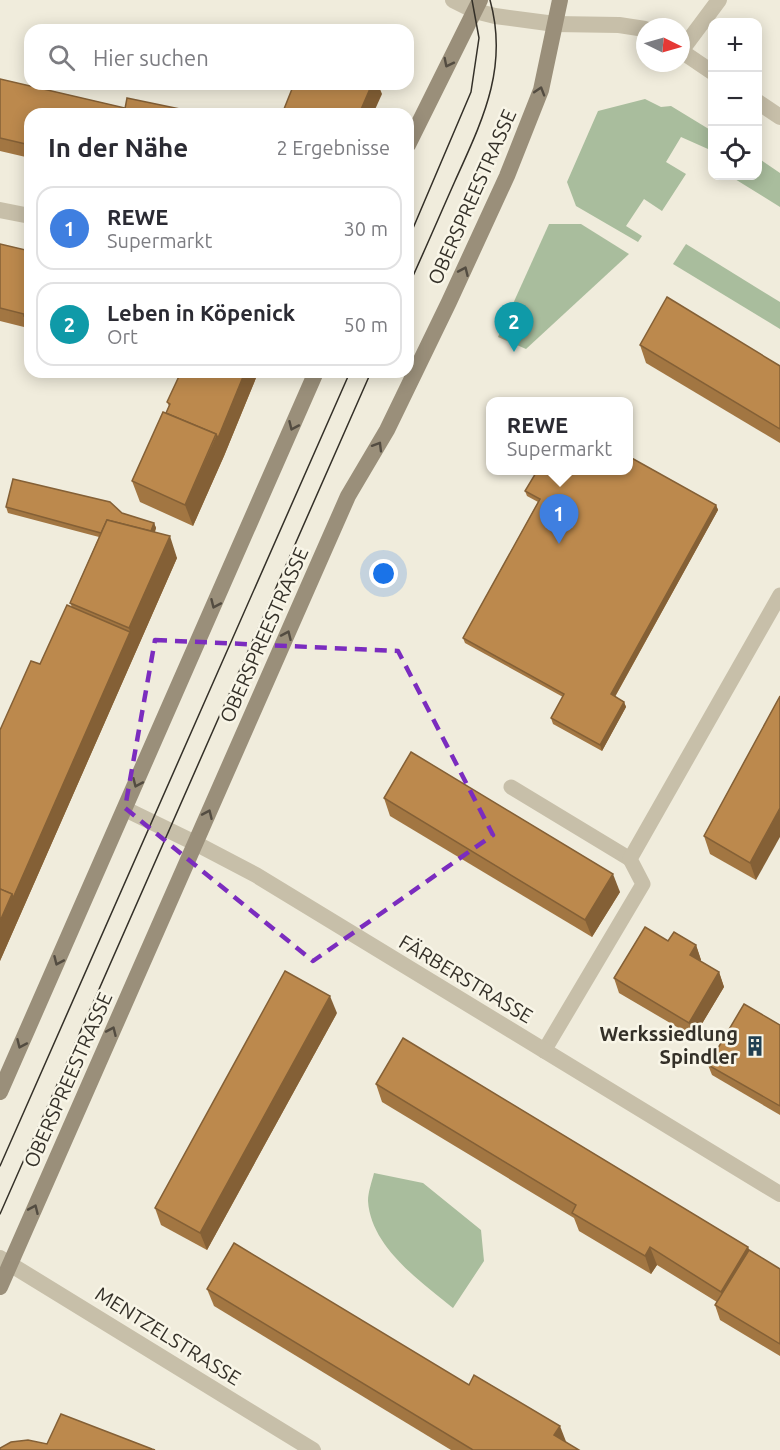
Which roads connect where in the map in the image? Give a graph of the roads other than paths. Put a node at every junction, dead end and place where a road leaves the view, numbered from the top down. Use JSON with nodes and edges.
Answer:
{"nodes":[{"id":1,"x":453,"y":0,"type":"edge"},
{"id":2,"x":560,"y":0,"type":"edge"},
{"id":3,"x":719,"y":0,"type":"edge"},
{"id":4,"x":478,"y":6,"type":"edge"},
{"id":5,"x":555,"y":24,"type":"junction"},
{"id":6,"x":636,"y":28,"type":"edge"},
{"id":7,"x":690,"y":39,"type":"edge"},
{"id":8,"x":690,"y":57,"type":"edge"},
{"id":9,"x":708,"y":69,"type":"edge"},
{"id":10,"x":762,"y":105,"type":"edge"},
{"id":11,"x":780,"y":117,"type":"edge"},
{"id":12,"x":414,"y":133,"type":"edge"},
{"id":13,"x":0,"y":210,"type":"edge"},
{"id":14,"x":24,"y":215,"type":"edge"},
{"id":15,"x":414,"y":374,"type":"edge"},
{"id":16,"x":313,"y":378,"type":"edge"},
{"id":17,"x":412,"y":378,"type":"edge"},
{"id":18,"x":780,"y":595,"type":"edge"},
{"id":19,"x":511,"y":787,"type":"dead end"},
{"id":20,"x":125,"y":809,"type":"junction"},
{"id":21,"x":195,"y":843,"type":"junction"},
{"id":22,"x":630,"y":859,"type":"junction"},
{"id":23,"x":544,"y":1051,"type":"junction"},
{"id":24,"x":0,"y":1092,"type":"edge"},
{"id":25,"x":780,"y":1194,"type":"edge"},
{"id":26,"x":5,"y":1260,"type":"edge"},
{"id":27,"x":0,"y":1287,"type":"edge"},
{"id":28,"x":313,"y":1450,"type":"edge"}],
"edges":[{"from":1,"to":4,"type":"street"},
{"from":2,"to":5,"type":"main road","name":"OBERSPREESTRASSE"},
{"from":3,"to":7,"type":"street"},
{"from":4,"to":5,"type":"street"},
{"from":4,"to":12,"type":"main road","one_way":true},
{"from":5,"to":6,"type":"street"},
{"from":15,"to":5,"type":"main road","name":"OBERSPREESTRASSE","one_way":true},
{"from":8,"to":9,"type":"street"},
{"from":10,"to":11,"type":"street"},
{"from":13,"to":14,"type":"street"},
{"from":16,"to":20,"type":"main road","one_way":true},
{"from":21,"to":17,"type":"main road","name":"OBERSPREESTRASSE","one_way":true},
{"from":18,"to":22,"type":"lane"},
{"from":19,"to":22,"type":"lane"},
{"from":20,"to":21,"type":"street","name":"FÄRBERSTRASSE"},
{"from":20,"to":24,"type":"main road","one_way":true},
{"from":21,"to":23,"type":"street","name":"FÄRBERSTRASSE"},
{"from":26,"to":21,"type":"main road","name":"OBERSPREESTRASSE","one_way":true},
{"from":22,"to":23,"type":"lane"},
{"from":23,"to":25,"type":"street","name":"FÄRBERSTRASSE"},
{"from":26,"to":27,"type":"main road","name":"OBERSPREESTRASSE"},
{"from":26,"to":28,"type":"street","name":"MENTZELSTRASSE"}]}
